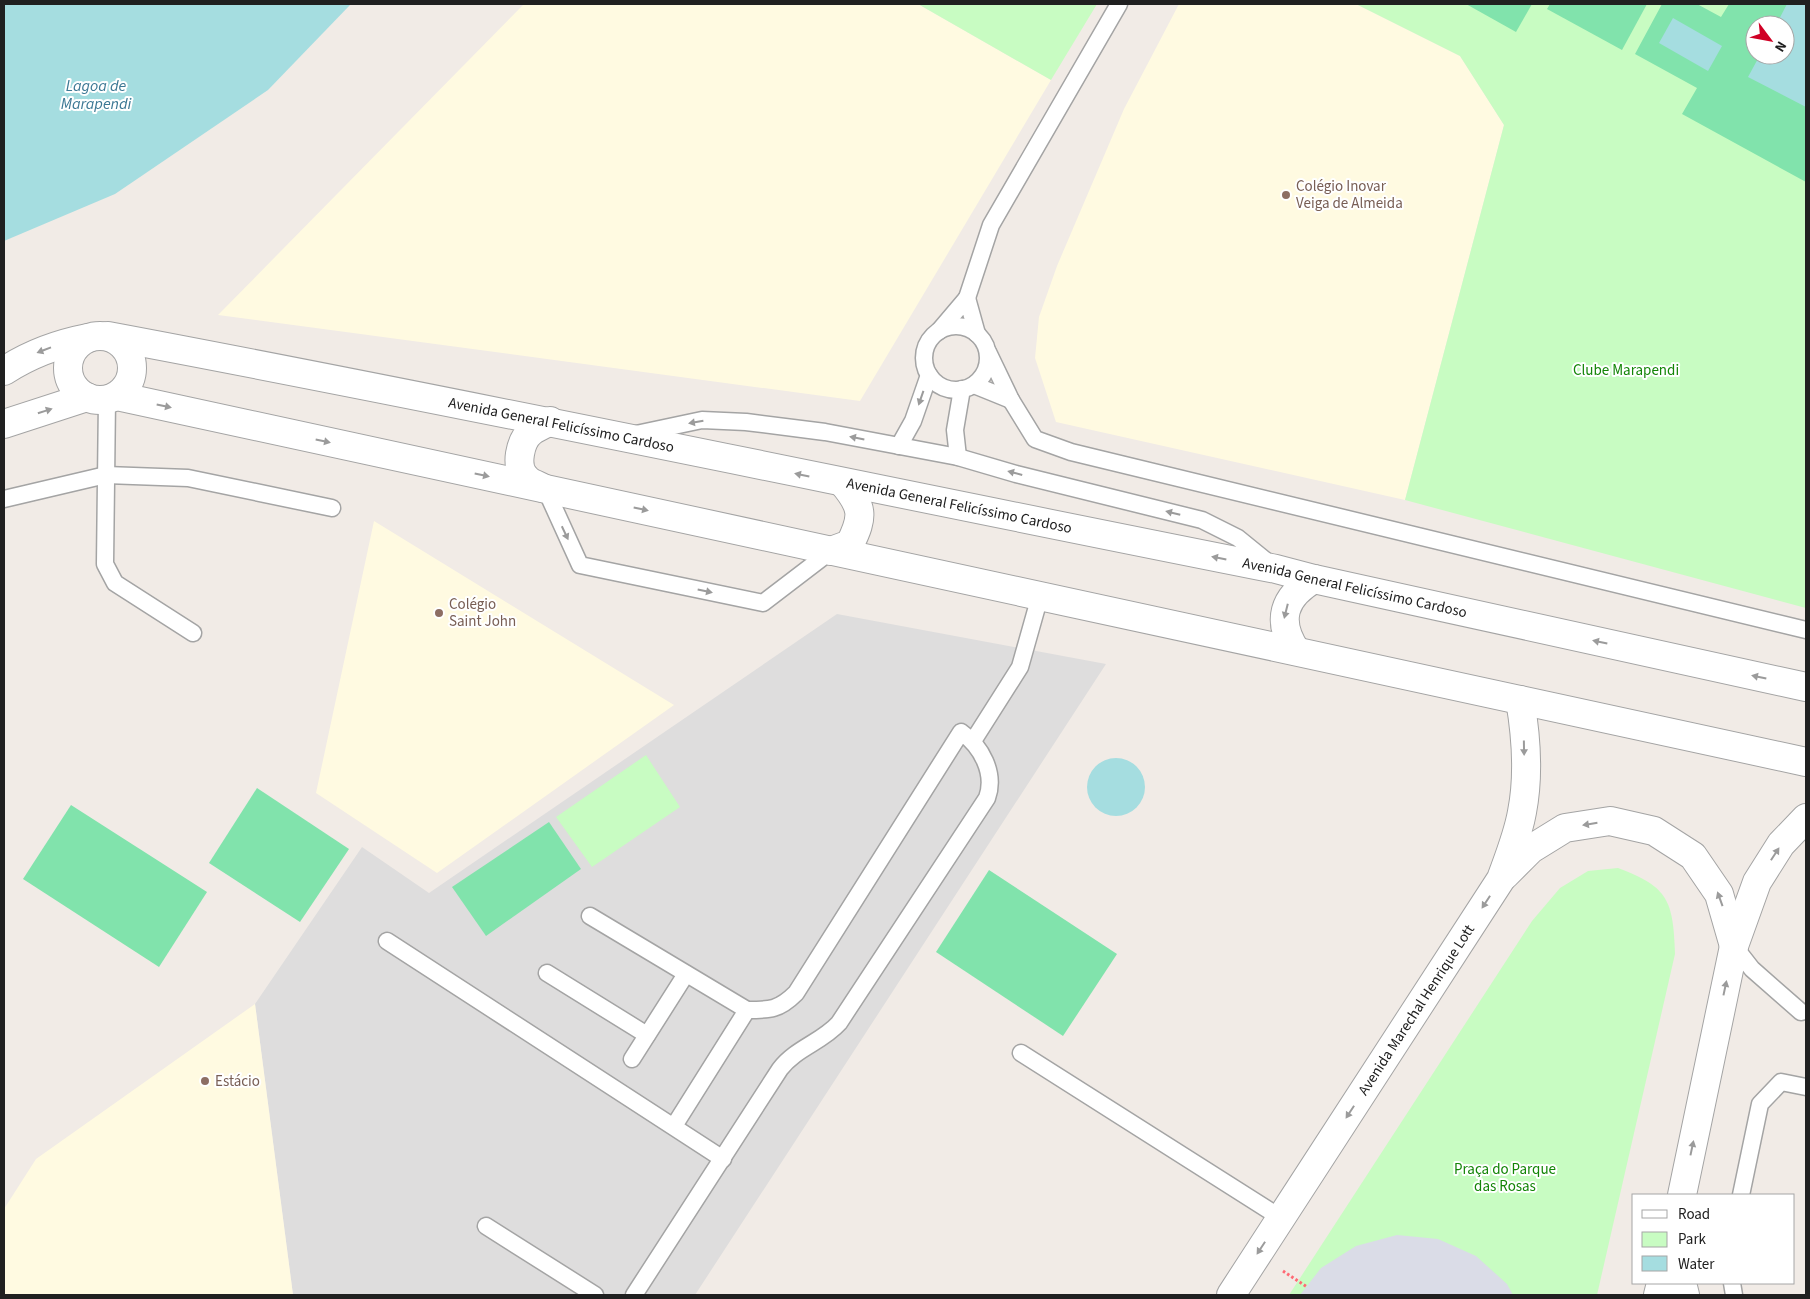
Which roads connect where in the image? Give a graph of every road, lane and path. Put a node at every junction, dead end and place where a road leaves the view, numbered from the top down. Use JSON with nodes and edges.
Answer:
{"nodes":[{"id":1,"x":1120,"y":4,"type":"edge"},
{"id":2,"x":967,"y":298,"type":"junction"},
{"id":3,"x":939,"y":331,"type":"junction"},
{"id":4,"x":977,"y":334,"type":"junction"},
{"id":5,"x":98,"y":337,"type":"junction"},
{"id":6,"x":988,"y":351,"type":"junction"},
{"id":7,"x":4,"y":371,"type":"edge"},
{"id":8,"x":929,"y":375,"type":"junction"},
{"id":9,"x":968,"y":387,"type":"junction"},
{"id":10,"x":103,"y":397,"type":"junction"},
{"id":11,"x":1011,"y":400,"type":"junction"},
{"id":12,"x":550,"y":421,"type":"junction"},
{"id":13,"x":4,"y":424,"type":"edge"},
{"id":14,"x":624,"y":437,"type":"junction"},
{"id":15,"x":899,"y":446,"type":"junction"},
{"id":16,"x":958,"y":457,"type":"junction"},
{"id":17,"x":106,"y":475,"type":"junction"},
{"id":18,"x":843,"y":483,"type":"junction"},
{"id":19,"x":544,"y":488,"type":"junction"},
{"id":20,"x":4,"y":499,"type":"edge"},
{"id":21,"x":332,"y":508,"type":"dead end"},
{"id":22,"x":832,"y":550,"type":"junction"},
{"id":23,"x":1276,"y":569,"type":"junction"},
{"id":24,"x":1314,"y":580,"type":"junction"},
{"id":25,"x":1040,"y":596,"type":"junction"},
{"id":26,"x":1806,"y":630,"type":"edge"},
{"id":27,"x":193,"y":633,"type":"dead end"},
{"id":28,"x":1296,"y":651,"type":"junction"},
{"id":29,"x":1806,"y":687,"type":"edge"},
{"id":30,"x":1520,"y":700,"type":"junction"},
{"id":31,"x":973,"y":741,"type":"junction"},
{"id":32,"x":1806,"y":762,"type":"edge"},
{"id":33,"x":1806,"y":818,"type":"edge"},
{"id":34,"x":1501,"y":879,"type":"junction"},
{"id":35,"x":590,"y":916,"type":"dead end"},
{"id":36,"x":387,"y":941,"type":"dead end"},
{"id":37,"x":1734,"y":946,"type":"junction"},
{"id":38,"x":547,"y":973,"type":"dead end"},
{"id":39,"x":686,"y":974,"type":"junction"},
{"id":40,"x":748,"y":1010,"type":"junction"},
{"id":41,"x":1802,"y":1012,"type":"dead end"},
{"id":42,"x":647,"y":1036,"type":"junction"},
{"id":43,"x":1022,"y":1054,"type":"dead end"},
{"id":44,"x":632,"y":1059,"type":"dead end"},
{"id":45,"x":1806,"y":1088,"type":"edge"},
{"id":46,"x":674,"y":1126,"type":"junction"},
{"id":47,"x":723,"y":1159,"type":"junction"},
{"id":48,"x":1682,"y":1194,"type":"edge"},
{"id":49,"x":1741,"y":1194,"type":"edge"},
{"id":50,"x":1281,"y":1218,"type":"junction"},
{"id":51,"x":486,"y":1226,"type":"dead end"},
{"id":52,"x":595,"y":1295,"type":"edge"},
{"id":53,"x":634,"y":1295,"type":"edge"},
{"id":54,"x":1231,"y":1295,"type":"edge"}],
"edges":[{"from":1,"to":2,"type":"lane"},
{"from":2,"to":3,"type":"lane"},
{"from":2,"to":4,"type":"lane"},
{"from":3,"to":4,"type":"lane"},
{"from":3,"to":8,"type":"lane"},
{"from":4,"to":6,"type":"lane"},
{"from":5,"to":7,"type":"street","name":"Avenida General Felicíssimo Cardoso","one_way":true},
{"from":5,"to":10,"type":"street"},
{"from":5,"to":10,"type":"street"},
{"from":5,"to":12,"type":"street","name":"Avenida General Felicíssimo Cardoso"},
{"from":6,"to":9,"type":"lane"},
{"from":6,"to":11,"type":"lane"},
{"from":8,"to":9,"type":"lane"},
{"from":8,"to":15,"type":"lane","one_way":true},
{"from":9,"to":11,"type":"lane"},
{"from":9,"to":16,"type":"lane"},
{"from":13,"to":10,"type":"street","one_way":true},
{"from":10,"to":17,"type":"lane"},
{"from":10,"to":19,"type":"street","one_way":true},
{"from":11,"to":26,"type":"lane"},
{"from":12,"to":14,"type":"street","name":"Avenida General Felicíssimo Cardoso"},
{"from":12,"to":19,"type":"street"},
{"from":15,"to":14,"type":"lane","one_way":true},
{"from":18,"to":14,"type":"street","name":"Avenida General Felicíssimo Cardoso","one_way":true},
{"from":15,"to":16,"type":"lane"},
{"from":23,"to":16,"type":"lane","one_way":true},
{"from":17,"to":20,"type":"lane"},
{"from":17,"to":21,"type":"lane"},
{"from":17,"to":27,"type":"lane"},
{"from":18,"to":22,"type":"street"},
{"from":23,"to":18,"type":"street","name":"Avenida General Felicíssimo Cardoso","one_way":true},
{"from":19,"to":22,"type":"street","one_way":true},
{"from":19,"to":22,"type":"lane","one_way":true},
{"from":22,"to":25,"type":"street"},
{"from":23,"to":24,"type":"street","name":"Avenida General Felicíssimo Cardoso"},
{"from":24,"to":28,"type":"street","one_way":true},
{"from":29,"to":24,"type":"street","name":"Avenida General Felicíssimo Cardoso","one_way":true},
{"from":25,"to":28,"type":"street"},
{"from":25,"to":31,"type":"lane"},
{"from":28,"to":30,"type":"street"},
{"from":30,"to":32,"type":"street"},
{"from":30,"to":34,"type":"street","name":"Avenida Marechal Henrique Lott","one_way":true},
{"from":31,"to":40,"type":"lane"},
{"from":31,"to":47,"type":"lane"},
{"from":37,"to":33,"type":"street","one_way":true},
{"from":37,"to":34,"type":"street","one_way":true},
{"from":34,"to":50,"type":"street","name":"Avenida Marechal Henrique Lott","one_way":true},
{"from":35,"to":39,"type":"lane"},
{"from":36,"to":46,"type":"lane"},
{"from":37,"to":41,"type":"lane"},
{"from":48,"to":37,"type":"street","one_way":true},
{"from":38,"to":42,"type":"lane"},
{"from":39,"to":40,"type":"lane"},
{"from":39,"to":42,"type":"lane"},
{"from":40,"to":46,"type":"lane"},
{"from":42,"to":44,"type":"lane"},
{"from":43,"to":50,"type":"lane"},
{"from":45,"to":49,"type":"lane"},
{"from":46,"to":47,"type":"lane"},
{"from":47,"to":53,"type":"lane"},
{"from":50,"to":54,"type":"street","name":"Avenida Marechal Henrique Lott","one_way":true},
{"from":51,"to":52,"type":"lane"}]}
